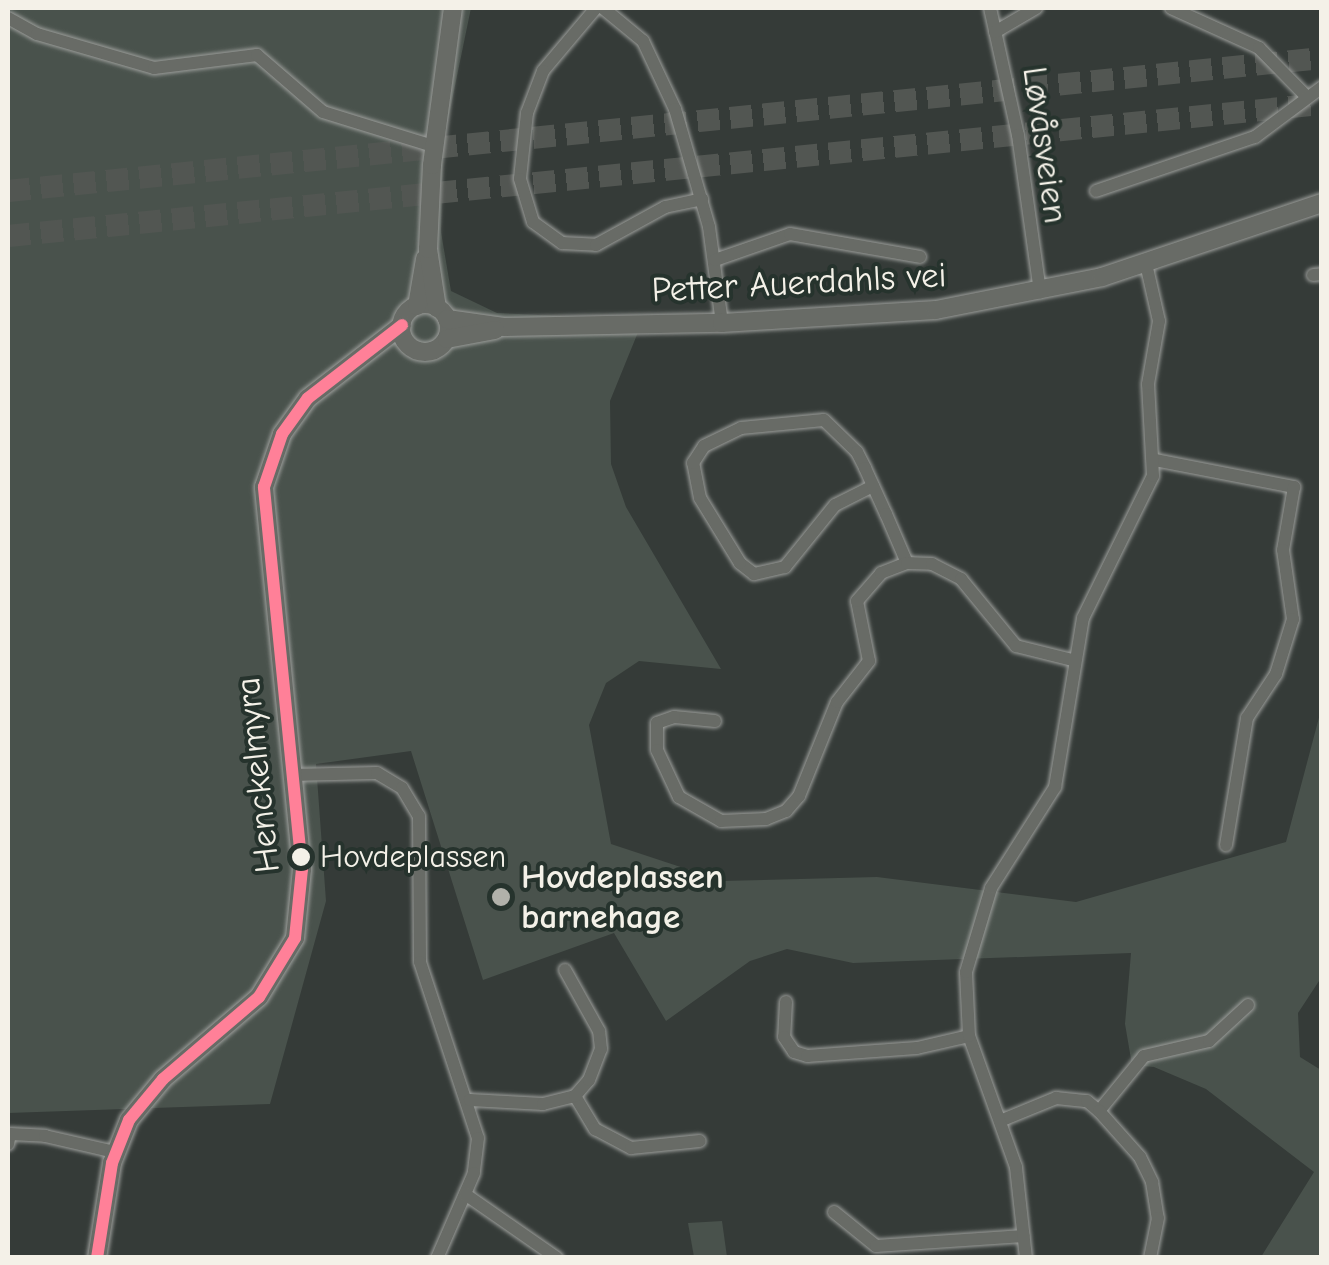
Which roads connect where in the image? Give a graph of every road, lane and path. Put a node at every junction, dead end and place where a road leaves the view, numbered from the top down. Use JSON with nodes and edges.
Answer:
{"nodes":[{"id":1,"x":454,"y":8,"type":"edge"},
{"id":2,"x":599,"y":8,"type":"edge"},
{"id":3,"x":990,"y":8,"type":"edge"},
{"id":4,"x":1036,"y":8,"type":"edge"},
{"id":5,"x":1171,"y":8,"type":"edge"},
{"id":6,"x":8,"y":18,"type":"edge"},
{"id":7,"x":994,"y":32,"type":"junction"},
{"id":8,"x":1322,"y":87,"type":"edge"},
{"id":9,"x":1304,"y":94,"type":"junction"},
{"id":10,"x":433,"y":146,"type":"junction"},
{"id":11,"x":1096,"y":191,"type":"dead end"},
{"id":12,"x":702,"y":199,"type":"junction"},
{"id":13,"x":1322,"y":202,"type":"edge"},
{"id":14,"x":428,"y":249,"type":"junction"},
{"id":15,"x":920,"y":256,"type":"dead end"},
{"id":16,"x":715,"y":260,"type":"junction"},
{"id":17,"x":1146,"y":264,"type":"junction"},
{"id":18,"x":1040,"y":292,"type":"junction"},
{"id":19,"x":417,"y":306,"type":"junction"},
{"id":20,"x":442,"y":313,"type":"junction"},
{"id":21,"x":722,"y":324,"type":"junction"},
{"id":22,"x":402,"y":326,"type":"junction"},
{"id":23,"x":505,"y":327,"type":"junction"},
{"id":24,"x":447,"y":339,"type":"junction"},
{"id":25,"x":412,"y":348,"type":"junction"},
{"id":26,"x":360,"y":361,"type":"junction"},
{"id":27,"x":1155,"y":460,"type":"junction"},
{"id":28,"x":873,"y":486,"type":"junction"},
{"id":29,"x":907,"y":563,"type":"junction"},
{"id":30,"x":1072,"y":660,"type":"junction"},
{"id":31,"x":714,"y":721,"type":"dead end"},
{"id":32,"x":291,"y":774,"type":"junction"},
{"id":33,"x":1226,"y":845,"type":"dead end"},
{"id":34,"x":565,"y":970,"type":"dead end"},
{"id":35,"x":786,"y":1002,"type":"dead end"},
{"id":36,"x":1248,"y":1005,"type":"dead end"},
{"id":37,"x":969,"y":1036,"type":"junction"},
{"id":38,"x":575,"y":1096,"type":"junction"},
{"id":39,"x":470,"y":1100,"type":"junction"},
{"id":40,"x":1099,"y":1111,"type":"junction"},
{"id":41,"x":1000,"y":1120,"type":"junction"},
{"id":42,"x":700,"y":1141,"type":"dead end"},
{"id":43,"x":8,"y":1144,"type":"edge"},
{"id":44,"x":115,"y":1152,"type":"junction"},
{"id":45,"x":465,"y":1194,"type":"junction"},
{"id":46,"x":834,"y":1212,"type":"dead end"},
{"id":47,"x":1024,"y":1236,"type":"junction"},
{"id":48,"x":958,"y":1240,"type":"junction"},
{"id":49,"x":873,"y":1252,"type":"edge"},
{"id":50,"x":97,"y":1258,"type":"edge"},
{"id":51,"x":437,"y":1258,"type":"edge"},
{"id":52,"x":557,"y":1258,"type":"edge"},
{"id":53,"x":954,"y":1258,"type":"edge"},
{"id":54,"x":1026,"y":1258,"type":"edge"},
{"id":55,"x":1150,"y":1258,"type":"edge"}],
"edges":[{"from":1,"to":10,"type":"street"},
{"from":2,"to":12,"type":"street"},
{"from":2,"to":12,"type":"street"},
{"from":3,"to":7,"type":"street","name":"Løvåsveien"},
{"from":4,"to":7,"type":"street"},
{"from":5,"to":9,"type":"street"},
{"from":6,"to":10,"type":"street"},
{"from":7,"to":18,"type":"street","name":"Løvåsveien"},
{"from":8,"to":9,"type":"street"},
{"from":9,"to":11,"type":"street"},
{"from":10,"to":14,"type":"street"},
{"from":12,"to":16,"type":"street"},
{"from":13,"to":17,"type":"street","name":"Petter Auerdahls vei"},
{"from":14,"to":19,"type":"street"},
{"from":14,"to":20,"type":"street"},
{"from":15,"to":16,"type":"street"},
{"from":16,"to":21,"type":"street"},
{"from":17,"to":18,"type":"street","name":"Petter Auerdahls vei"},
{"from":17,"to":27,"type":"street"},
{"from":18,"to":21,"type":"street","name":"Petter Auerdahls vei"},
{"from":19,"to":20,"type":"street"},
{"from":19,"to":22,"type":"street"},
{"from":20,"to":23,"type":"street","name":"Petter Auerdahls vei"},
{"from":20,"to":24,"type":"street"},
{"from":21,"to":23,"type":"street","name":"Petter Auerdahls vei"},
{"from":22,"to":25,"type":"street"},
{"from":22,"to":26,"type":"street","name":"Henckelmyra"},
{"from":23,"to":24,"type":"street","name":"Petter Auerdahls vei"},
{"from":24,"to":25,"type":"street"},
{"from":25,"to":26,"type":"street","name":"Henckelmyra"},
{"from":26,"to":32,"type":"street","name":"Henckelmyra"},
{"from":27,"to":30,"type":"street"},
{"from":27,"to":33,"type":"street"},
{"from":28,"to":28,"type":"street"},
{"from":28,"to":29,"type":"street"},
{"from":29,"to":30,"type":"street"},
{"from":29,"to":31,"type":"street"},
{"from":30,"to":37,"type":"street"},
{"from":32,"to":39,"type":"street"},
{"from":32,"to":44,"type":"street","name":"Henckelmyra"},
{"from":34,"to":38,"type":"street"},
{"from":35,"to":37,"type":"street"},
{"from":36,"to":40,"type":"street"},
{"from":37,"to":41,"type":"street"},
{"from":38,"to":39,"type":"street"},
{"from":38,"to":42,"type":"street"},
{"from":39,"to":45,"type":"street"},
{"from":40,"to":41,"type":"street"},
{"from":40,"to":55,"type":"street"},
{"from":41,"to":47,"type":"street"},
{"from":43,"to":44,"type":"street"},
{"from":44,"to":50,"type":"street","name":"Henckelmyra"},
{"from":45,"to":51,"type":"street"},
{"from":45,"to":52,"type":"street"},
{"from":46,"to":49,"type":"street"},
{"from":47,"to":48,"type":"street"},
{"from":47,"to":54,"type":"street"},
{"from":48,"to":49,"type":"street"},
{"from":48,"to":53,"type":"street"}]}
